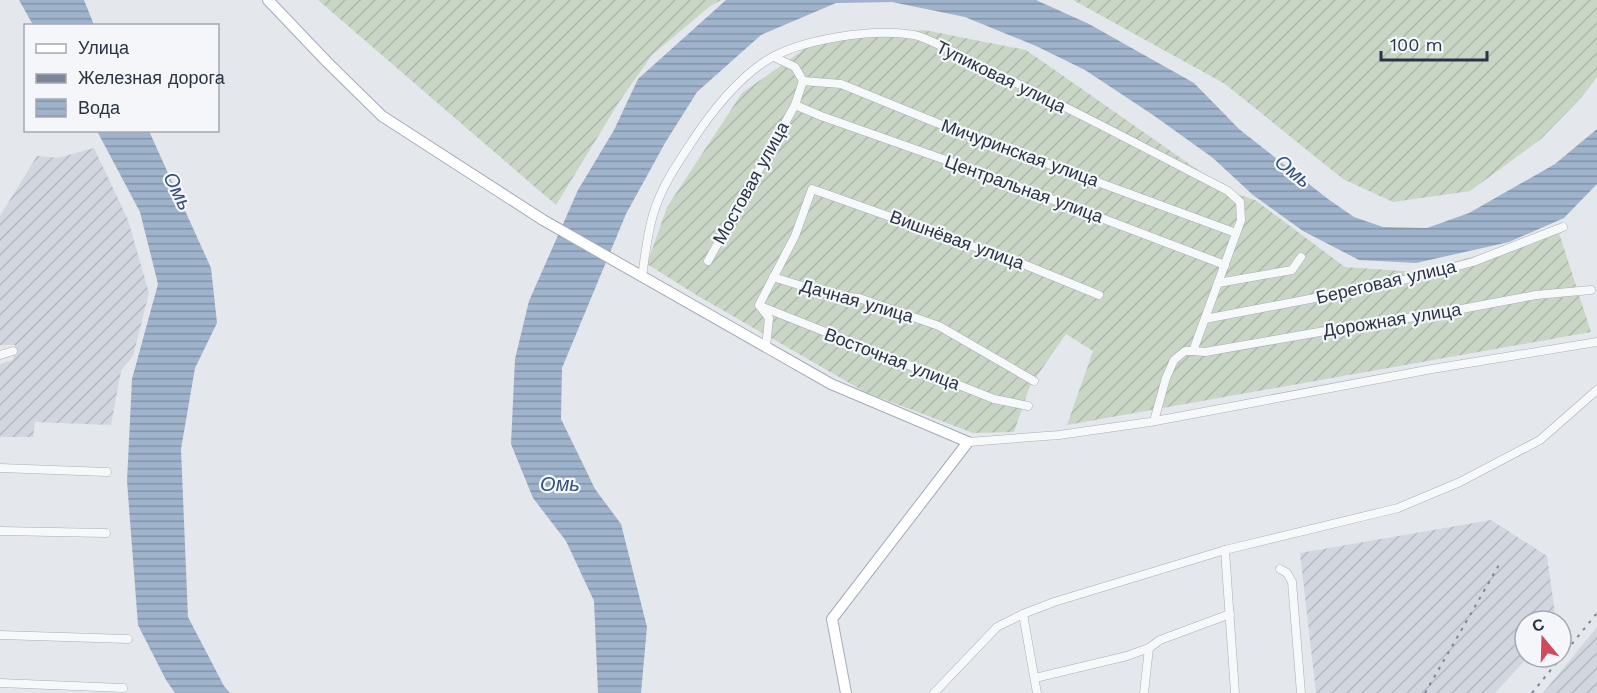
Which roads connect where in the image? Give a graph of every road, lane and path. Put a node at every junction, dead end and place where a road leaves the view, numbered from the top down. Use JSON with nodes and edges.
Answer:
{"nodes":[{"id":1,"x":268,"y":0,"type":"edge"},
{"id":2,"x":774,"y":57,"type":"junction"},
{"id":3,"x":803,"y":81,"type":"junction"},
{"id":4,"x":795,"y":105,"type":"junction"},
{"id":5,"x":1563,"y":227,"type":"dead end"},
{"id":6,"x":1236,"y":233,"type":"junction"},
{"id":7,"x":1301,"y":256,"type":"dead end"},
{"id":8,"x":708,"y":261,"type":"dead end"},
{"id":9,"x":1225,"y":265,"type":"junction"},
{"id":10,"x":640,"y":276,"type":"junction"},
{"id":11,"x":774,"y":277,"type":"junction"},
{"id":12,"x":1218,"y":284,"type":"junction"},
{"id":13,"x":1591,"y":290,"type":"dead end"},
{"id":14,"x":1099,"y":295,"type":"dead end"},
{"id":15,"x":759,"y":305,"type":"junction"},
{"id":16,"x":1205,"y":319,"type":"junction"},
{"id":17,"x":1597,"y":342,"type":"edge"},
{"id":18,"x":766,"y":347,"type":"junction"},
{"id":19,"x":13,"y":351,"type":"dead end"},
{"id":20,"x":1194,"y":351,"type":"junction"},
{"id":21,"x":0,"y":355,"type":"edge"},
{"id":22,"x":1034,"y":381,"type":"dead end"},
{"id":23,"x":1597,"y":390,"type":"edge"},
{"id":24,"x":1028,"y":406,"type":"dead end"},
{"id":25,"x":1154,"y":421,"type":"junction"},
{"id":26,"x":968,"y":442,"type":"junction"},
{"id":27,"x":0,"y":468,"type":"edge"},
{"id":28,"x":107,"y":472,"type":"dead end"},
{"id":29,"x":0,"y":531,"type":"edge"},
{"id":30,"x":106,"y":533,"type":"dead end"},
{"id":31,"x":1225,"y":550,"type":"junction"},
{"id":32,"x":1281,"y":568,"type":"dead end"},
{"id":33,"x":1023,"y":614,"type":"junction"},
{"id":34,"x":1230,"y":614,"type":"junction"},
{"id":35,"x":0,"y":635,"type":"edge"},
{"id":36,"x":128,"y":639,"type":"dead end"},
{"id":37,"x":1149,"y":648,"type":"junction"},
{"id":38,"x":1035,"y":678,"type":"junction"},
{"id":39,"x":0,"y":682,"type":"edge"},
{"id":40,"x":123,"y":688,"type":"dead end"},
{"id":41,"x":846,"y":693,"type":"edge"},
{"id":42,"x":934,"y":693,"type":"edge"},
{"id":43,"x":1037,"y":693,"type":"edge"},
{"id":44,"x":1144,"y":693,"type":"edge"},
{"id":45,"x":1236,"y":693,"type":"edge"},
{"id":46,"x":1301,"y":693,"type":"edge"}],
"edges":[{"from":1,"to":10,"type":"main road"},
{"from":2,"to":3,"type":"street"},
{"from":2,"to":6,"type":"street","name":"Тупиковая улица"},
{"from":2,"to":10,"type":"street","name":"Тупиковая улица"},
{"from":3,"to":4,"type":"street","name":"Мостовая улица"},
{"from":3,"to":6,"type":"street","name":"Мичуринская улица"},
{"from":4,"to":8,"type":"street","name":"Мостовая улица"},
{"from":4,"to":9,"type":"street","name":"Центральная улица"},
{"from":5,"to":16,"type":"street","name":"Береговая улица"},
{"from":6,"to":9,"type":"street"},
{"from":7,"to":12,"type":"street"},
{"from":9,"to":12,"type":"street"},
{"from":10,"to":18,"type":"main road"},
{"from":11,"to":14,"type":"street","name":"Вишнёвая улица"},
{"from":11,"to":15,"type":"street"},
{"from":11,"to":22,"type":"street","name":"Дачная улица"},
{"from":12,"to":16,"type":"street"},
{"from":13,"to":20,"type":"street","name":"Дорожная улица"},
{"from":15,"to":18,"type":"street"},
{"from":15,"to":24,"type":"street","name":"Восточная улица"},
{"from":16,"to":20,"type":"street"},
{"from":17,"to":25,"type":"street"},
{"from":18,"to":26,"type":"main road"},
{"from":19,"to":21,"type":"street"},
{"from":20,"to":25,"type":"street"},
{"from":23,"to":31,"type":"street"},
{"from":25,"to":26,"type":"street"},
{"from":26,"to":41,"type":"main road"},
{"from":27,"to":28,"type":"street"},
{"from":29,"to":30,"type":"street"},
{"from":31,"to":33,"type":"street"},
{"from":31,"to":34,"type":"street"},
{"from":32,"to":46,"type":"street"},
{"from":33,"to":38,"type":"street"},
{"from":33,"to":42,"type":"street"},
{"from":34,"to":37,"type":"street"},
{"from":34,"to":45,"type":"street"},
{"from":35,"to":36,"type":"street"},
{"from":37,"to":38,"type":"street"},
{"from":37,"to":44,"type":"street"},
{"from":38,"to":43,"type":"street"},
{"from":39,"to":40,"type":"street"}]}
